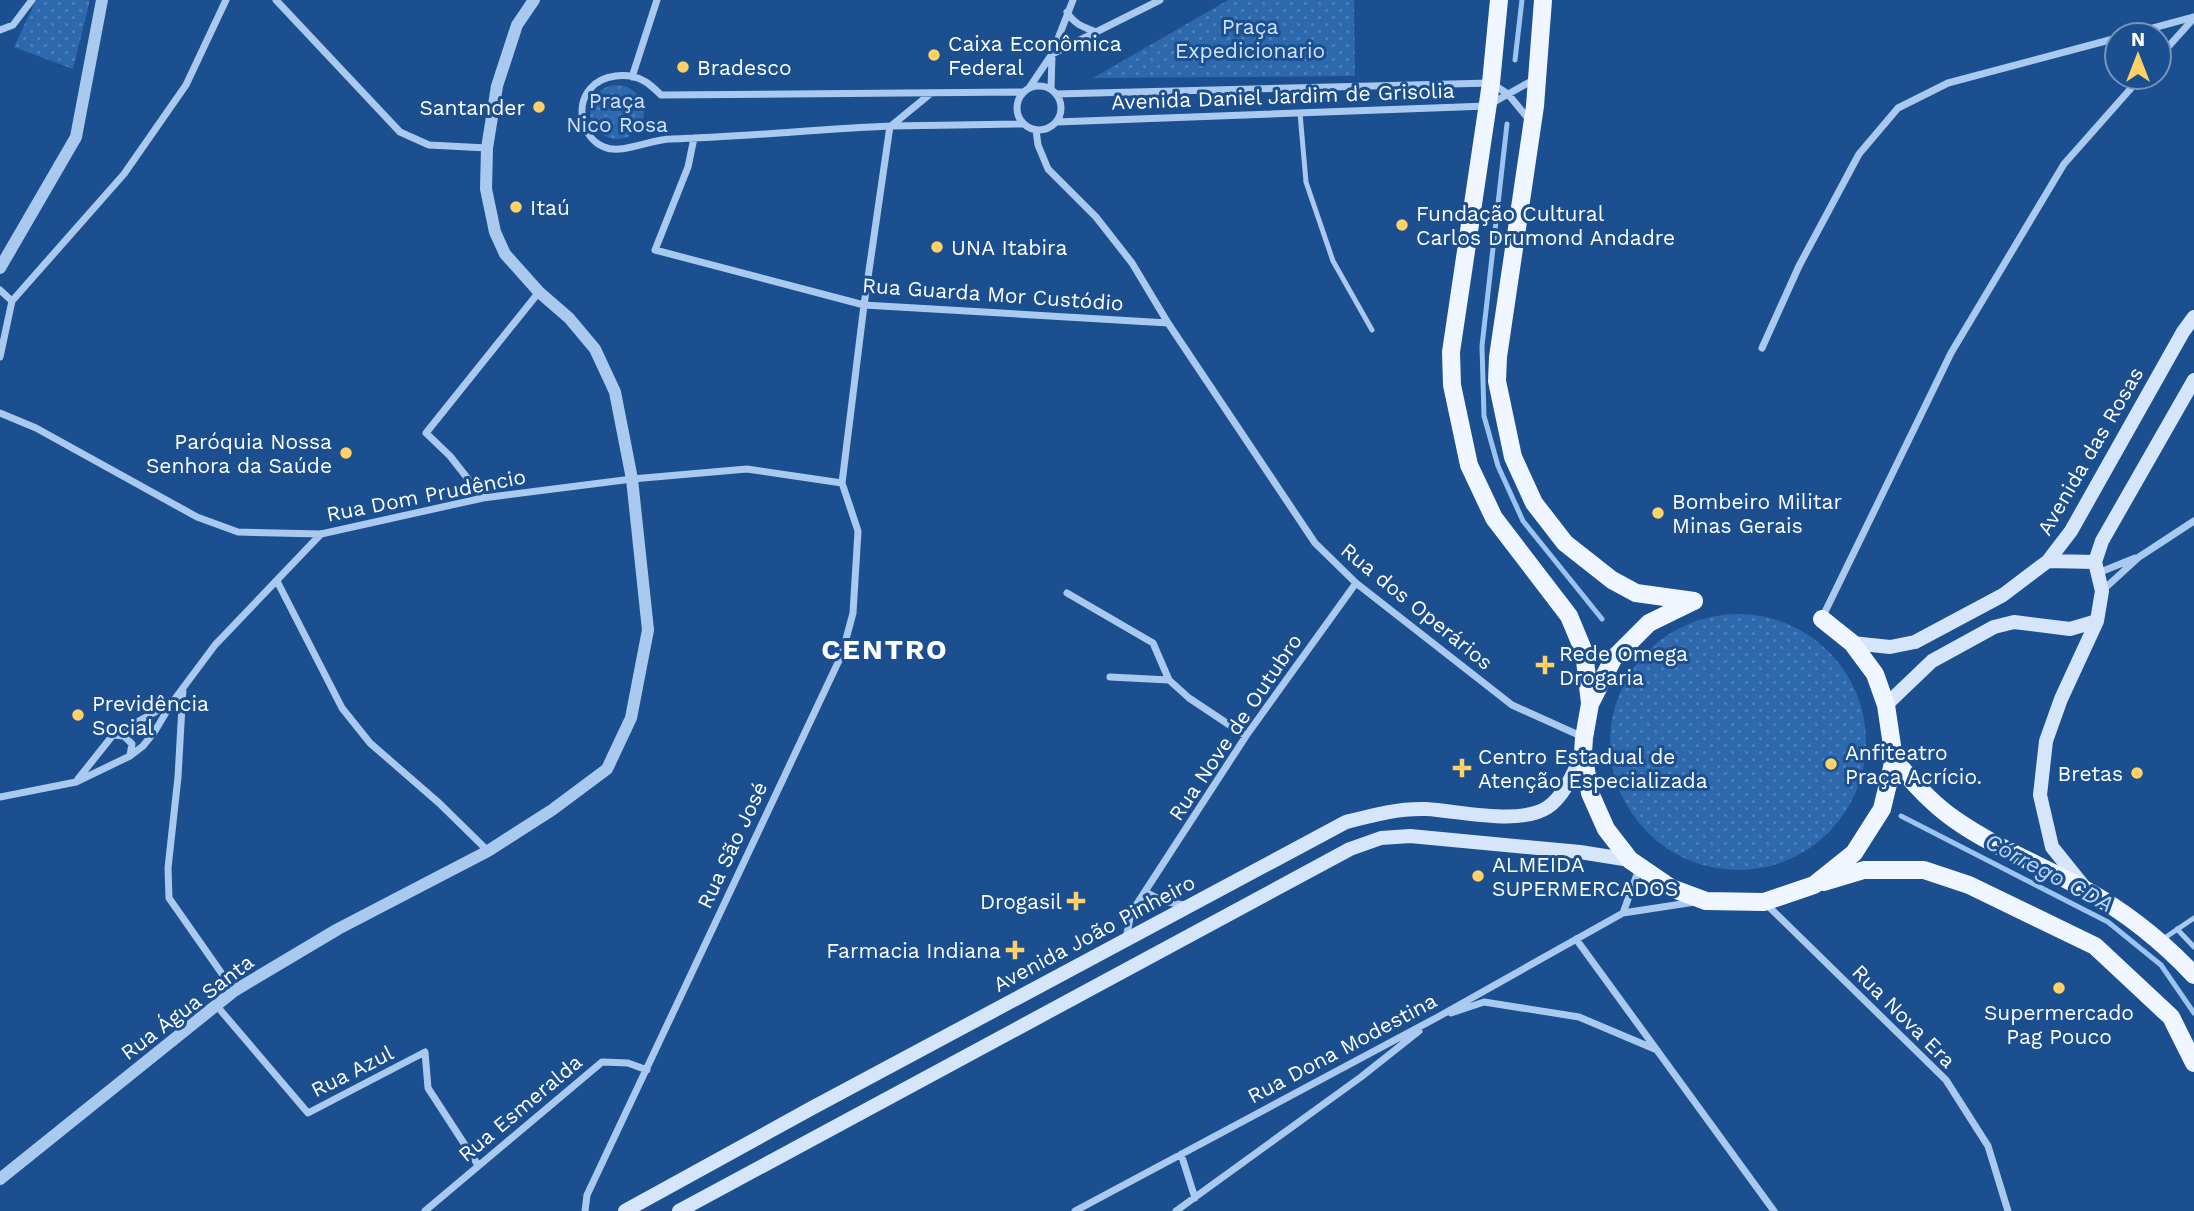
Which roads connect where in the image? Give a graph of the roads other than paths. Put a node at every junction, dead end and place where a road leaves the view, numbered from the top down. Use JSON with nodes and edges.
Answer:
{"nodes":[{"id":1,"x":32,"y":0,"type":"edge"},
{"id":2,"x":102,"y":0,"type":"edge"},
{"id":3,"x":226,"y":0,"type":"edge"},
{"id":4,"x":276,"y":0,"type":"edge"},
{"id":5,"x":534,"y":0,"type":"edge"},
{"id":6,"x":657,"y":0,"type":"edge"},
{"id":7,"x":1073,"y":0,"type":"edge"},
{"id":8,"x":1160,"y":0,"type":"edge"},
{"id":9,"x":1499,"y":0,"type":"edge"},
{"id":10,"x":1543,"y":0,"type":"edge"},
{"id":11,"x":1067,"y":12,"type":"junction"},
{"id":12,"x":2194,"y":17,"type":"edge"},
{"id":13,"x":2173,"y":23,"type":"edge"},
{"id":14,"x":0,"y":30,"type":"edge"},
{"id":15,"x":1096,"y":32,"type":"junction"},
{"id":16,"x":2173,"y":41,"type":"edge"},
{"id":17,"x":2103,"y":42,"type":"edge"},
{"id":18,"x":1052,"y":54,"type":"junction"},
{"id":19,"x":632,"y":77,"type":"junction"},
{"id":20,"x":1537,"y":78,"type":"junction"},
{"id":21,"x":1491,"y":83,"type":"junction"},
{"id":22,"x":1026,"y":90,"type":"junction"},
{"id":23,"x":2129,"y":91,"type":"edge"},
{"id":24,"x":1053,"y":92,"type":"junction"},
{"id":25,"x":930,"y":94,"type":"junction"},
{"id":26,"x":1508,"y":94,"type":"junction"},
{"id":27,"x":1487,"y":106,"type":"junction"},
{"id":28,"x":1300,"y":113,"type":"junction"},
{"id":29,"x":1057,"y":122,"type":"junction"},
{"id":30,"x":1531,"y":123,"type":"junction"},
{"id":31,"x":1023,"y":124,"type":"junction"},
{"id":32,"x":890,"y":127,"type":"junction"},
{"id":33,"x":1036,"y":130,"type":"junction"},
{"id":34,"x":694,"y":138,"type":"junction"},
{"id":35,"x":487,"y":148,"type":"junction"},
{"id":36,"x":0,"y":268,"type":"edge"},
{"id":37,"x":0,"y":290,"type":"edge"},
{"id":38,"x":539,"y":292,"type":"junction"},
{"id":39,"x":12,"y":301,"type":"junction"},
{"id":40,"x":864,"y":304,"type":"junction"},
{"id":41,"x":2194,"y":317,"type":"edge"},
{"id":42,"x":1168,"y":323,"type":"junction"},
{"id":43,"x":1372,"y":330,"type":"dead end"},
{"id":44,"x":1762,"y":348,"type":"dead end"},
{"id":45,"x":0,"y":357,"type":"edge"},
{"id":46,"x":2194,"y":380,"type":"edge"},
{"id":47,"x":0,"y":413,"type":"edge"},
{"id":48,"x":632,"y":479,"type":"junction"},
{"id":49,"x":842,"y":483,"type":"junction"},
{"id":50,"x":483,"y":499,"type":"junction"},
{"id":51,"x":2194,"y":522,"type":"edge"},
{"id":52,"x":321,"y":534,"type":"junction"},
{"id":53,"x":2139,"y":556,"type":"junction"},
{"id":54,"x":2048,"y":561,"type":"junction"},
{"id":55,"x":2097,"y":567,"type":"junction"},
{"id":56,"x":277,"y":582,"type":"junction"},
{"id":57,"x":1356,"y":583,"type":"junction"},
{"id":58,"x":2102,"y":591,"type":"junction"},
{"id":59,"x":1066,"y":593,"type":"dead end"},
{"id":60,"x":1822,"y":619,"type":"joint"},
{"id":61,"x":2097,"y":621,"type":"junction"},
{"id":62,"x":1852,"y":643,"type":"junction"},
{"id":63,"x":1110,"y":677,"type":"dead end"},
{"id":64,"x":1169,"y":680,"type":"junction"},
{"id":65,"x":183,"y":688,"type":"junction"},
{"id":66,"x":171,"y":704,"type":"junction"},
{"id":67,"x":1590,"y":704,"type":"junction"},
{"id":68,"x":1886,"y":705,"type":"junction"},
{"id":69,"x":113,"y":735,"type":"junction"},
{"id":70,"x":1246,"y":736,"type":"junction"},
{"id":71,"x":1584,"y":746,"type":"junction"},
{"id":72,"x":130,"y":756,"type":"junction"},
{"id":73,"x":1894,"y":759,"type":"junction"},
{"id":74,"x":76,"y":782,"type":"junction"},
{"id":75,"x":0,"y":797,"type":"edge"},
{"id":76,"x":488,"y":851,"type":"junction"},
{"id":77,"x":1635,"y":864,"type":"junction"},
{"id":78,"x":1814,"y":885,"type":"junction"},
{"id":79,"x":2087,"y":891,"type":"junction"},
{"id":80,"x":1145,"y":892,"type":"junction"},
{"id":81,"x":1706,"y":901,"type":"junction"},
{"id":82,"x":1764,"y":902,"type":"junction"},
{"id":83,"x":1191,"y":907,"type":"junction"},
{"id":84,"x":1623,"y":913,"type":"junction"},
{"id":85,"x":2194,"y":918,"type":"edge"},
{"id":86,"x":2177,"y":929,"type":"junction"},
{"id":87,"x":1126,"y":939,"type":"junction"},
{"id":88,"x":1576,"y":939,"type":"junction"},
{"id":89,"x":2160,"y":940,"type":"junction"},
{"id":90,"x":2194,"y":947,"type":"edge"},
{"id":91,"x":2194,"y":975,"type":"edge"},
{"id":92,"x":234,"y":990,"type":"junction"},
{"id":93,"x":216,"y":1004,"type":"junction"},
{"id":94,"x":1436,"y":1018,"type":"junction"},
{"id":95,"x":1657,"y":1051,"type":"junction"},
{"id":96,"x":2194,"y":1063,"type":"edge"},
{"id":97,"x":647,"y":1070,"type":"junction"},
{"id":98,"x":1181,"y":1154,"type":"junction"},
{"id":99,"x":478,"y":1165,"type":"junction"},
{"id":100,"x":0,"y":1179,"type":"edge"},
{"id":101,"x":1195,"y":1198,"type":"junction"},
{"id":102,"x":425,"y":1211,"type":"edge"},
{"id":103,"x":585,"y":1211,"type":"edge"},
{"id":104,"x":625,"y":1211,"type":"edge"},
{"id":105,"x":679,"y":1211,"type":"edge"},
{"id":106,"x":1075,"y":1211,"type":"edge"},
{"id":107,"x":1177,"y":1211,"type":"edge"},
{"id":108,"x":1774,"y":1211,"type":"edge"},
{"id":109,"x":2008,"y":1211,"type":"edge"}],
"edges":[{"from":1,"to":14,"type":"street"},
{"from":2,"to":36,"type":"street"},
{"from":3,"to":39,"type":"street"},
{"from":4,"to":35,"type":"street"},
{"from":5,"to":35,"type":"street","name":"Rua Água Santa"},
{"from":6,"to":19,"type":"street"},
{"from":7,"to":11,"type":"street"},
{"from":8,"to":15,"type":"street"},
{"from":9,"to":21,"type":"main road"},
{"from":10,"to":20,"type":"main road"},
{"from":11,"to":15,"type":"street"},
{"from":11,"to":18,"type":"street"},
{"from":12,"to":13,"type":"street"},
{"from":12,"to":16,"type":"street"},
{"from":15,"to":18,"type":"street"},
{"from":17,"to":44,"type":"street"},
{"from":18,"to":22,"type":"street"},
{"from":18,"to":24,"type":"street"},
{"from":19,"to":25,"type":"street","name":"Avenida Daniel Jardim de Grisolia"},
{"from":19,"to":34,"type":"street"},
{"from":20,"to":26,"type":"street","name":"Avenida Daniel Jardim de Grisolia"},
{"from":20,"to":30,"type":"main road"},
{"from":21,"to":24,"type":"street","name":"Avenida Daniel Jardim de Grisolia"},
{"from":21,"to":26,"type":"street"},
{"from":21,"to":27,"type":"main road"},
{"from":22,"to":24,"type":"street","name":"Avenida Daniel Jardim de Grisolia"},
{"from":22,"to":25,"type":"street","name":"Avenida Daniel Jardim de Grisolia"},
{"from":22,"to":31,"type":"street"},
{"from":23,"to":60,"type":"street"},
{"from":24,"to":29,"type":"street"},
{"from":25,"to":32,"type":"street"},
{"from":26,"to":27,"type":"street","name":"Avenida Daniel Jardim de Grisolia"},
{"from":26,"to":30,"type":"street"},
{"from":27,"to":28,"type":"street","name":"Avenida Daniel Jardim de Grisolia"},
{"from":27,"to":67,"type":"main road"},
{"from":28,"to":29,"type":"street","name":"Avenida Daniel Jardim de Grisolia"},
{"from":28,"to":43,"type":"lane"},
{"from":29,"to":33,"type":"street","name":"Avenida Daniel Jardim de Grisolia"},
{"from":30,"to":67,"type":"main road"},
{"from":31,"to":32,"type":"street"},
{"from":31,"to":33,"type":"street"},
{"from":32,"to":34,"type":"street"},
{"from":32,"to":40,"type":"street"},
{"from":33,"to":42,"type":"street","name":"Rua dos Operários"},
{"from":34,"to":40,"type":"street","name":"Rua Guarda Mor Custódio"},
{"from":35,"to":38,"type":"street","name":"Rua Água Santa"},
{"from":37,"to":39,"type":"street"},
{"from":38,"to":48,"type":"street","name":"Rua Água Santa"},
{"from":38,"to":50,"type":"street"},
{"from":39,"to":45,"type":"street"},
{"from":40,"to":42,"type":"street","name":"Rua Guarda Mor Custódio"},
{"from":40,"to":49,"type":"street"},
{"from":41,"to":54,"type":"main road","name":"Avenida das Rosas"},
{"from":42,"to":57,"type":"street","name":"Rua dos Operários"},
{"from":46,"to":55,"type":"main road"},
{"from":47,"to":52,"type":"street","name":"Rua Dom Prudêncio"},
{"from":48,"to":49,"type":"street","name":"Rua Dom Prudêncio"},
{"from":48,"to":50,"type":"street","name":"Rua Dom Prudêncio"},
{"from":48,"to":76,"type":"street","name":"Rua Água Santa"},
{"from":49,"to":97,"type":"street","name":"Rua São José"},
{"from":50,"to":52,"type":"street","name":"Rua Dom Prudêncio"},
{"from":51,"to":53,"type":"street"},
{"from":52,"to":56,"type":"street"},
{"from":53,"to":55,"type":"street"},
{"from":53,"to":58,"type":"street"},
{"from":54,"to":55,"type":"main road"},
{"from":54,"to":62,"type":"main road","name":"Avenida das Rosas"},
{"from":55,"to":58,"type":"main road"},
{"from":56,"to":65,"type":"street"},
{"from":56,"to":76,"type":"street"},
{"from":57,"to":70,"type":"street","name":"Rua Nove de Outubro"},
{"from":57,"to":71,"type":"street","name":"Rua dos Operários"},
{"from":58,"to":61,"type":"main road"},
{"from":59,"to":64,"type":"street"},
{"from":60,"to":62,"type":"main road"},
{"from":61,"to":68,"type":"main road"},
{"from":61,"to":79,"type":"main road"},
{"from":62,"to":68,"type":"main road"},
{"from":63,"to":64,"type":"street"},
{"from":64,"to":70,"type":"street"},
{"from":65,"to":66,"type":"street"},
{"from":65,"to":92,"type":"street"},
{"from":66,"to":69,"type":"street"},
{"from":66,"to":72,"type":"street"},
{"from":67,"to":71,"type":"main road"},
{"from":68,"to":73,"type":"main road"},
{"from":69,"to":72,"type":"street"},
{"from":69,"to":74,"type":"street"},
{"from":70,"to":80,"type":"street","name":"Rua Nove de Outubro"},
{"from":71,"to":77,"type":"main road"},
{"from":71,"to":83,"type":"main road","name":"Avenida João Pinheiro"},
{"from":72,"to":74,"type":"street"},
{"from":73,"to":78,"type":"main road"},
{"from":73,"to":79,"type":"main road"},
{"from":74,"to":75,"type":"street"},
{"from":76,"to":92,"type":"street","name":"Rua Água Santa"},
{"from":77,"to":81,"type":"main road"},
{"from":77,"to":84,"type":"street"},
{"from":77,"to":105,"type":"main road"},
{"from":78,"to":82,"type":"main road"},
{"from":78,"to":96,"type":"main road"},
{"from":79,"to":89,"type":"main road"},
{"from":80,"to":83,"type":"street"},
{"from":80,"to":87,"type":"street","name":"Rua Nove de Outubro"},
{"from":81,"to":82,"type":"main road"},
{"from":81,"to":84,"type":"street","name":"Rua Dona Modestina"},
{"from":82,"to":109,"type":"street","name":"Rua Nova Era"},
{"from":83,"to":87,"type":"main road","name":"Avenida João Pinheiro"},
{"from":84,"to":88,"type":"street","name":"Rua Dona Modestina"},
{"from":85,"to":86,"type":"lane"},
{"from":86,"to":89,"type":"lane"},
{"from":86,"to":90,"type":"lane"},
{"from":87,"to":104,"type":"main road","name":"Avenida João Pinheiro"},
{"from":88,"to":94,"type":"street","name":"Rua Dona Modestina"},
{"from":88,"to":95,"type":"street"},
{"from":89,"to":91,"type":"main road"},
{"from":92,"to":93,"type":"street","name":"Rua Água Santa"},
{"from":93,"to":99,"type":"street","name":"Rua Azul"},
{"from":93,"to":100,"type":"street","name":"Rua Água Santa"},
{"from":94,"to":95,"type":"street"},
{"from":94,"to":98,"type":"street","name":"Rua Dona Modestina"},
{"from":94,"to":101,"type":"street"},
{"from":95,"to":108,"type":"street"},
{"from":97,"to":99,"type":"street","name":"Rua Esmeralda"},
{"from":97,"to":103,"type":"street","name":"Rua São José"},
{"from":98,"to":101,"type":"street"},
{"from":98,"to":106,"type":"street","name":"Rua Dona Modestina"},
{"from":99,"to":102,"type":"street","name":"Rua Esmeralda"},
{"from":101,"to":107,"type":"street"}]}
